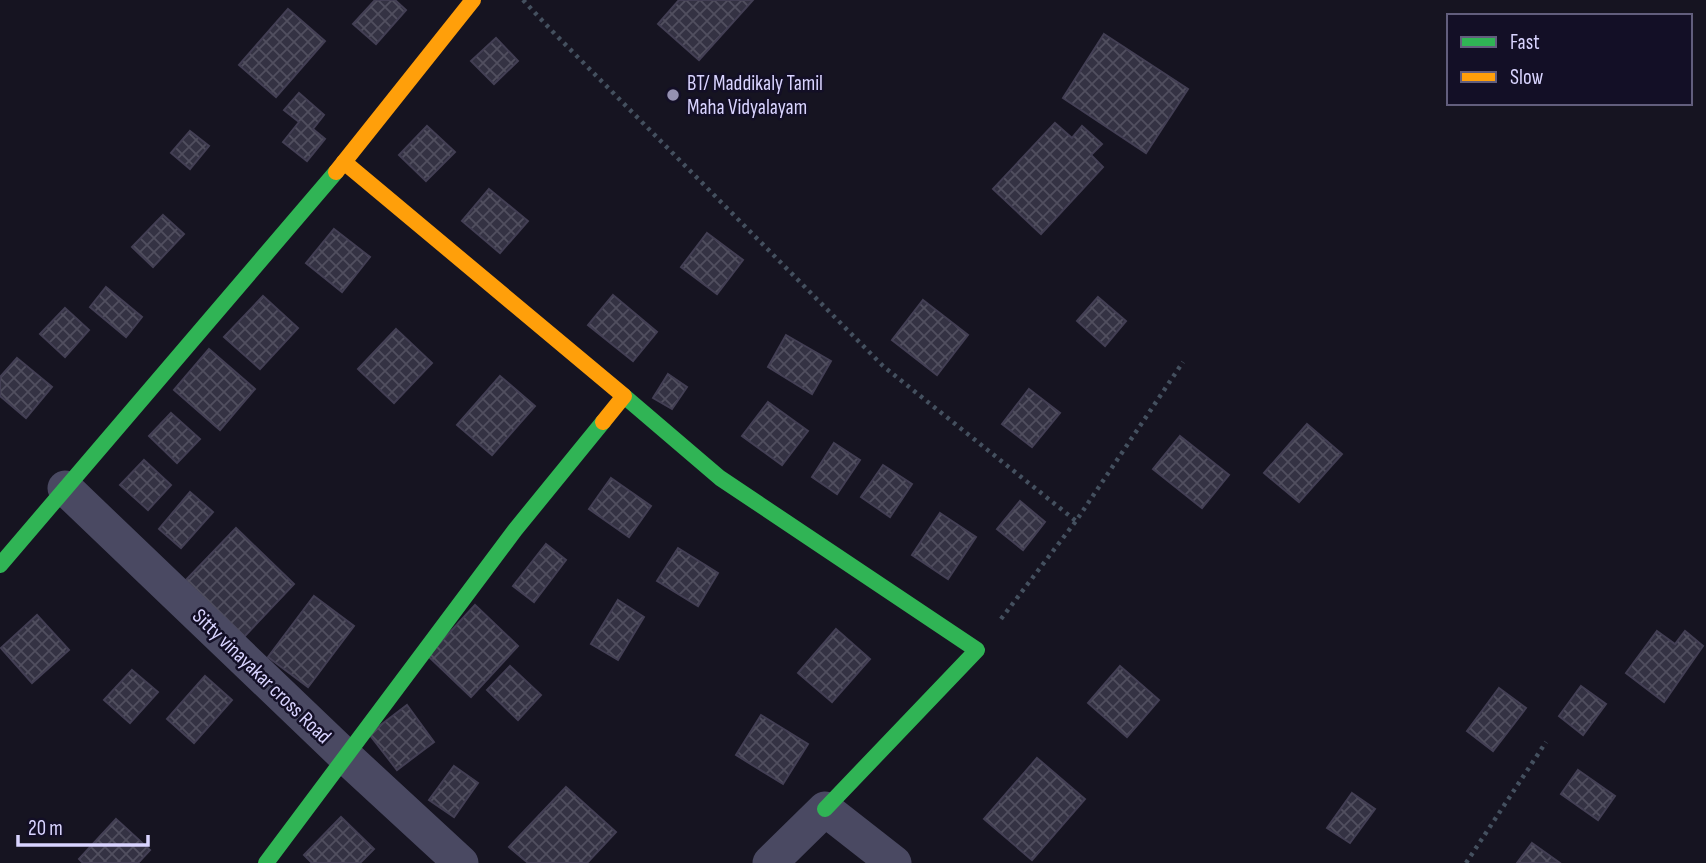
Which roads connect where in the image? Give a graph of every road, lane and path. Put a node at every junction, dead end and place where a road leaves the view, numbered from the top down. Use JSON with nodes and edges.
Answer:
{"nodes":[{"id":1,"x":472,"y":0,"type":"edge"},
{"id":2,"x":523,"y":0,"type":"edge"},
{"id":3,"x":344,"y":162,"type":"junction"},
{"id":4,"x":1183,"y":362,"type":"dead end"},
{"id":5,"x":624,"y":396,"type":"junction"},
{"id":6,"x":65,"y":488,"type":"junction"},
{"id":7,"x":1076,"y":521,"type":"junction"},
{"id":8,"x":0,"y":565,"type":"edge"},
{"id":9,"x":977,"y":650,"type":"junction"},
{"id":10,"x":1546,"y":742,"type":"dead end"},
{"id":11,"x":345,"y":756,"type":"junction"},
{"id":12,"x":825,"y":810,"type":"junction"},
{"id":13,"x":266,"y":863,"type":"edge"},
{"id":14,"x":461,"y":863,"type":"edge"},
{"id":15,"x":770,"y":863,"type":"edge"},
{"id":16,"x":894,"y":863,"type":"edge"},
{"id":17,"x":1466,"y":863,"type":"edge"}],
"edges":[{"from":1,"to":3,"type":"street"},
{"from":2,"to":7,"type":"path"},
{"from":3,"to":5,"type":"street"},
{"from":3,"to":6,"type":"street"},
{"from":4,"to":7,"type":"path"},
{"from":5,"to":9,"type":"street"},
{"from":5,"to":11,"type":"street"},
{"from":6,"to":8,"type":"street"},
{"from":6,"to":11,"type":"street","name":"Sitty vinayakar cross Road"},
{"from":7,"to":9,"type":"path"},
{"from":9,"to":12,"type":"street"},
{"from":10,"to":17,"type":"path"},
{"from":11,"to":13,"type":"street"},
{"from":11,"to":14,"type":"street","name":"Sitty vinayakar cross Road"},
{"from":12,"to":15,"type":"street"},
{"from":12,"to":16,"type":"street"}]}
